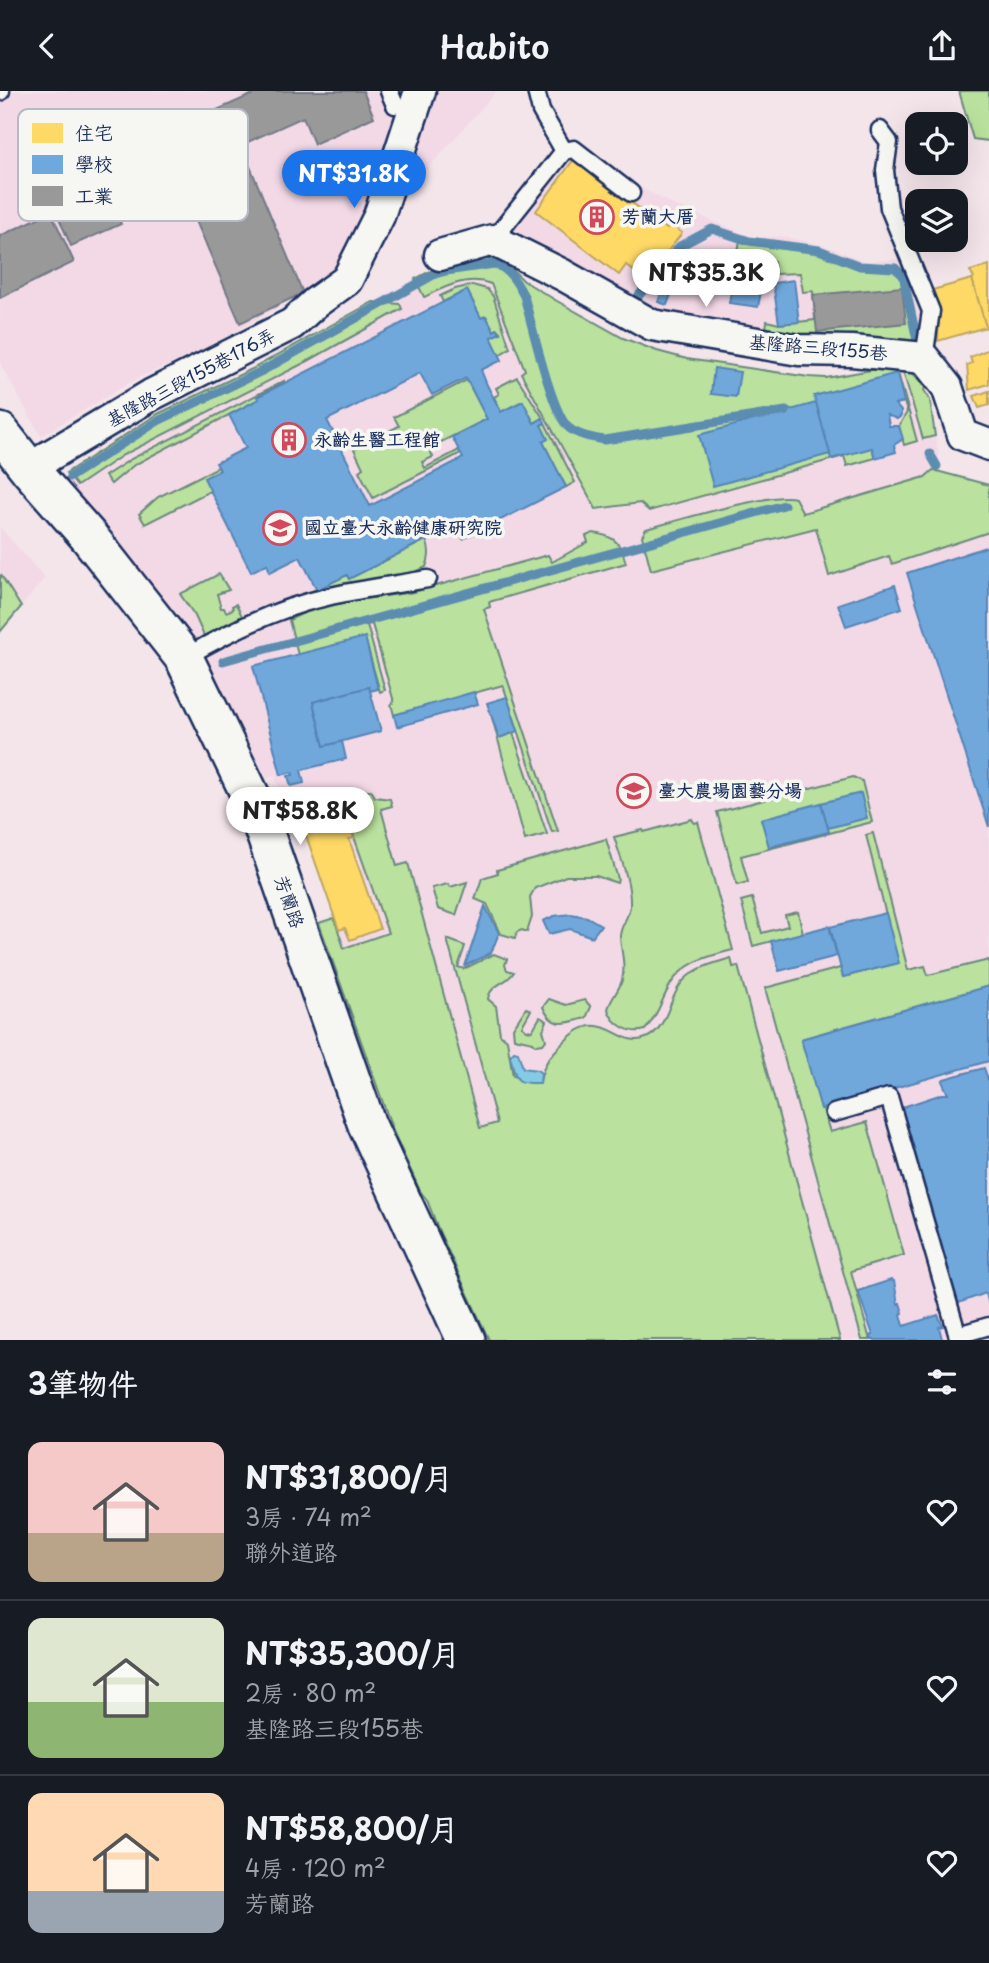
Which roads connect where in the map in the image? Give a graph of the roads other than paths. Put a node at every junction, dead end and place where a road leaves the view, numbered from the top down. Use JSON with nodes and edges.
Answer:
{"nodes":[{"id":1,"x":536,"y":91,"type":"edge"},
{"id":2,"x":401,"y":96,"type":"edge"},
{"id":3,"x":880,"y":130,"type":"dead end"},
{"id":4,"x":564,"y":151,"type":"junction"},
{"id":5,"x":631,"y":193,"type":"dead end"},
{"id":6,"x":493,"y":240,"type":"junction"},
{"id":7,"x":440,"y":255,"type":"dead end"},
{"id":8,"x":924,"y":358,"type":"junction"},
{"id":9,"x":0,"y":432,"type":"edge"},
{"id":10,"x":989,"y":445,"type":"edge"},
{"id":11,"x":30,"y":470,"type":"junction"},
{"id":12,"x":428,"y":579,"type":"dead end"},
{"id":13,"x":184,"y":658,"type":"junction"},
{"id":14,"x":834,"y":1113,"type":"dead end"},
{"id":15,"x":989,"y":1326,"type":"edge"},
{"id":16,"x":959,"y":1338,"type":"edge"},
{"id":17,"x":466,"y":1340,"type":"edge"}],
"edges":[{"from":1,"to":4,"type":"lane"},
{"from":2,"to":11,"type":"street","name":"基隆路三段155巷176弄"},
{"from":3,"to":8,"type":"lane"},
{"from":4,"to":5,"type":"lane"},
{"from":4,"to":6,"type":"lane"},
{"from":6,"to":7,"type":"street"},
{"from":6,"to":8,"type":"street","name":"基隆路三段155巷"},
{"from":8,"to":10,"type":"street"},
{"from":9,"to":11,"type":"street","name":"芳蘭路"},
{"from":11,"to":13,"type":"street","name":"芳蘭路"},
{"from":12,"to":13,"type":"lane"},
{"from":13,"to":17,"type":"street","name":"芳蘭路"},
{"from":14,"to":16,"type":"lane"},
{"from":15,"to":16,"type":"lane"}]}
